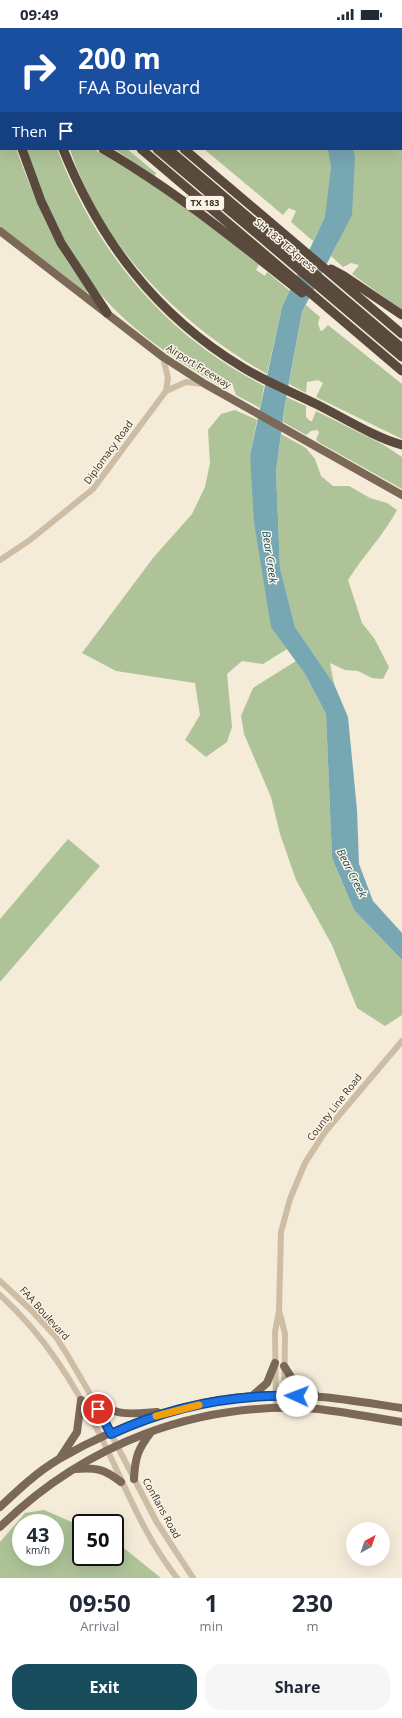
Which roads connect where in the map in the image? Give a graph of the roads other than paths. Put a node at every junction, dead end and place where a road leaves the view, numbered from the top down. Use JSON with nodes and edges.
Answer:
{"nodes":[{"id":1,"x":22,"y":150,"type":"edge"},
{"id":2,"x":63,"y":150,"type":"edge"},
{"id":3,"x":105,"y":150,"type":"edge"},
{"id":4,"x":142,"y":150,"type":"edge"},
{"id":5,"x":158,"y":150,"type":"edge"},
{"id":6,"x":169,"y":150,"type":"edge"},
{"id":7,"x":185,"y":150,"type":"edge"},
{"id":8,"x":0,"y":231,"type":"edge"},
{"id":9,"x":275,"y":245,"type":"junction"},
{"id":10,"x":267,"y":261,"type":"junction"},
{"id":11,"x":343,"y":279,"type":"junction"},
{"id":12,"x":335,"y":296,"type":"junction"},
{"id":13,"x":107,"y":313,"type":"junction"},
{"id":14,"x":402,"y":315,"type":"edge"},
{"id":15,"x":402,"y":334,"type":"edge"},
{"id":16,"x":402,"y":348,"type":"edge"},
{"id":17,"x":163,"y":357,"type":"junction"},
{"id":18,"x":402,"y":357,"type":"edge"},
{"id":19,"x":402,"y":371,"type":"edge"},
{"id":20,"x":205,"y":384,"type":"junction"},
{"id":21,"x":166,"y":391,"type":"junction"},
{"id":22,"x":390,"y":442,"type":"junction"},
{"id":23,"x":402,"y":445,"type":"edge"},
{"id":24,"x":402,"y":452,"type":"edge"},
{"id":25,"x":402,"y":495,"type":"edge"},
{"id":26,"x":0,"y":560,"type":"edge"},
{"id":27,"x":402,"y":1041,"type":"edge"},
{"id":28,"x":0,"y":1281,"type":"edge"},
{"id":29,"x":0,"y":1295,"type":"edge"},
{"id":30,"x":279,"y":1311,"type":"junction"},
{"id":31,"x":275,"y":1363,"type":"junction"},
{"id":32,"x":284,"y":1366,"type":"junction"},
{"id":33,"x":279,"y":1395,"type":"junction"},
{"id":34,"x":251,"y":1397,"type":"junction"},
{"id":35,"x":318,"y":1397,"type":"junction"},
{"id":36,"x":93,"y":1399,"type":"junction"},
{"id":37,"x":80,"y":1400,"type":"junction"},
{"id":38,"x":402,"y":1408,"type":"edge"},
{"id":39,"x":280,"y":1409,"type":"junction"},
{"id":40,"x":170,"y":1412,"type":"junction"},
{"id":41,"x":402,"y":1422,"type":"edge"},
{"id":42,"x":150,"y":1432,"type":"junction"},
{"id":43,"x":111,"y":1434,"type":"junction"},
{"id":44,"x":101,"y":1439,"type":"junction"},
{"id":45,"x":117,"y":1445,"type":"junction"},
{"id":46,"x":106,"y":1451,"type":"junction"},
{"id":47,"x":58,"y":1460,"type":"junction"},
{"id":48,"x":72,"y":1469,"type":"junction"},
{"id":49,"x":134,"y":1479,"type":"junction"},
{"id":50,"x":121,"y":1482,"type":"junction"},
{"id":51,"x":0,"y":1507,"type":"edge"},
{"id":52,"x":0,"y":1527,"type":"edge"},
{"id":53,"x":177,"y":1578,"type":"edge"},
{"id":54,"x":193,"y":1578,"type":"edge"}],
"edges":[{"from":1,"to":13,"type":"highway"},
{"from":2,"to":22,"type":"highway"},
{"from":3,"to":10,"type":"highway"},
{"from":4,"to":10,"type":"highway","number":"TX 183"},
{"from":5,"to":9,"type":"highway","name":"SH 183 TEXpress"},
{"from":6,"to":9,"type":"highway","name":"SH 183 TEXpress"},
{"from":7,"to":11,"type":"highway","number":"TX 183"},
{"from":8,"to":13,"type":"main road","name":"Airport Freeway"},
{"from":9,"to":12,"type":"highway","name":"SH 183 TEXpress"},
{"from":10,"to":19,"type":"highway"},
{"from":11,"to":14,"type":"highway"},
{"from":11,"to":15,"type":"highway","number":"TX 183"},
{"from":12,"to":16,"type":"highway","name":"SH 183 TEXpress"},
{"from":12,"to":18,"type":"highway","name":"SH 183 TEXpress"},
{"from":13,"to":17,"type":"main road","name":"Airport Freeway"},
{"from":17,"to":20,"type":"main road","name":"Airport Freeway"},
{"from":17,"to":21,"type":"street"},
{"from":20,"to":21,"type":"street","name":"Diplomacy Road"},
{"from":20,"to":25,"type":"main road","name":"Airport Freeway"},
{"from":21,"to":26,"type":"street","name":"Diplomacy Road"},
{"from":22,"to":23,"type":"highway"},
{"from":22,"to":24,"type":"highway"},
{"from":27,"to":30,"type":"street","name":"County Line Road"},
{"from":28,"to":36,"type":"street","name":"FAA Boulevard"},
{"from":29,"to":37,"type":"street","name":"FAA Boulevard"},
{"from":30,"to":31,"type":"street","name":"County Line Road"},
{"from":30,"to":32,"type":"street","name":"County Line Road"},
{"from":31,"to":33,"type":"street","name":"County Line Road"},
{"from":31,"to":34,"type":"main road"},
{"from":32,"to":33,"type":"street","name":"County Line Road"},
{"from":32,"to":35,"type":"main road"},
{"from":33,"to":34,"type":"main road"},
{"from":33,"to":35,"type":"main road"},
{"from":33,"to":39,"type":"street","name":"County Line Road"},
{"from":34,"to":40,"type":"main road"},
{"from":35,"to":38,"type":"main road"},
{"from":36,"to":40,"type":"main road"},
{"from":36,"to":43,"type":"street","name":"FAA Boulevard"},
{"from":37,"to":44,"type":"street","name":"FAA Boulevard"},
{"from":37,"to":47,"type":"main road"},
{"from":39,"to":41,"type":"main road"},
{"from":39,"to":42,"type":"main road"},
{"from":40,"to":43,"type":"main road"},
{"from":42,"to":45,"type":"main road"},
{"from":42,"to":49,"type":"main road"},
{"from":43,"to":44,"type":"main road"},
{"from":43,"to":45,"type":"street","name":"FAA Boulevard"},
{"from":44,"to":46,"type":"street","name":"FAA Boulevard"},
{"from":44,"to":47,"type":"main road"},
{"from":45,"to":46,"type":"main road"},
{"from":45,"to":49,"type":"street","name":"Conflans Road"},
{"from":46,"to":48,"type":"main road"},
{"from":46,"to":50,"type":"street"},
{"from":47,"to":51,"type":"main road"},
{"from":48,"to":50,"type":"main road"},
{"from":48,"to":52,"type":"main road"},
{"from":49,"to":54,"type":"street","name":"Conflans Road"},
{"from":50,"to":53,"type":"street"}]}
